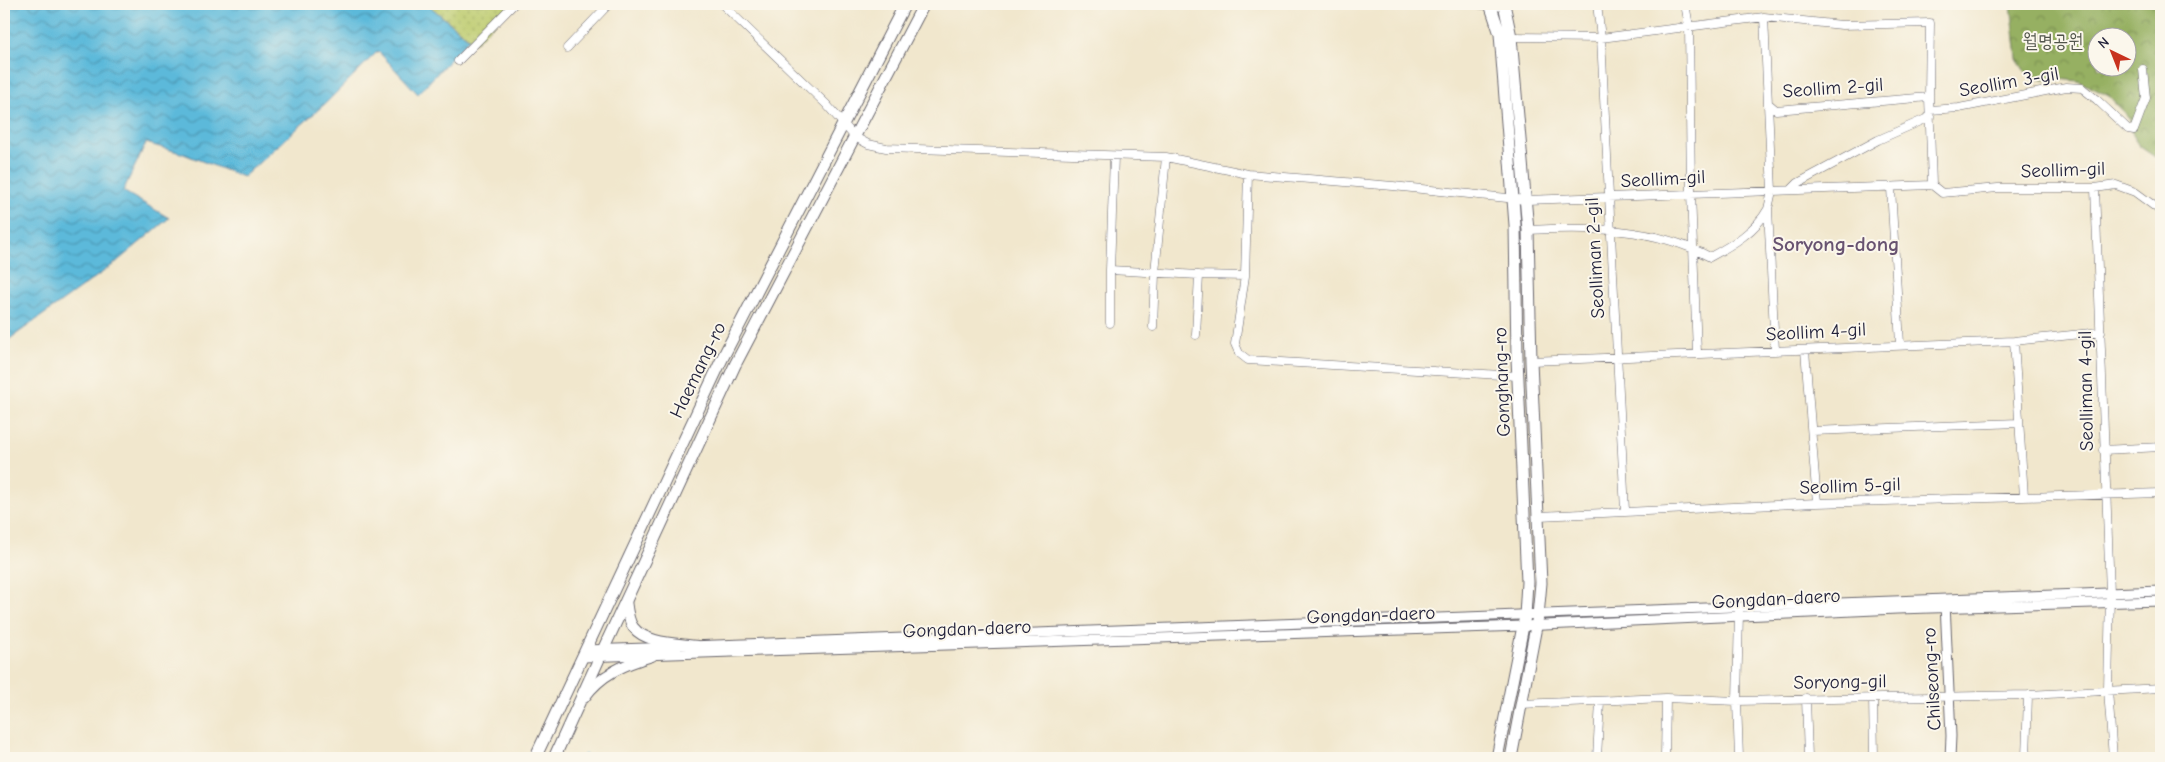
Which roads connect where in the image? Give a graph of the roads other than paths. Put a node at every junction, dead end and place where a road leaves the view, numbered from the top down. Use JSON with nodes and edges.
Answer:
{"nodes":[{"id":1,"x":514,"y":4,"type":"edge"},
{"id":2,"x":609,"y":4,"type":"edge"},
{"id":3,"x":722,"y":4,"type":"edge"},
{"id":4,"x":905,"y":4,"type":"edge"},
{"id":5,"x":924,"y":4,"type":"edge"},
{"id":6,"x":1473,"y":4,"type":"edge"},
{"id":7,"x":1490,"y":4,"type":"edge"},
{"id":8,"x":1597,"y":4,"type":"edge"},
{"id":9,"x":1685,"y":4,"type":"edge"},
{"id":10,"x":1505,"y":5,"type":"edge"},
{"id":11,"x":1764,"y":17,"type":"junction"},
{"id":12,"x":1689,"y":26,"type":"junction"},
{"id":13,"x":1511,"y":37,"type":"junction"},
{"id":14,"x":1601,"y":38,"type":"junction"},
{"id":15,"x":568,"y":48,"type":"dead end"},
{"id":16,"x":458,"y":61,"type":"dead end"},
{"id":17,"x":2143,"y":69,"type":"dead end"},
{"id":18,"x":1929,"y":97,"type":"junction"},
{"id":19,"x":1769,"y":104,"type":"junction"},
{"id":20,"x":1930,"y":113,"type":"junction"},
{"id":21,"x":844,"y":124,"type":"junction"},
{"id":22,"x":855,"y":137,"type":"junction"},
{"id":23,"x":1114,"y":156,"type":"junction"},
{"id":24,"x":1166,"y":157,"type":"junction"},
{"id":25,"x":1248,"y":174,"type":"junction"},
{"id":26,"x":1932,"y":185,"type":"junction"},
{"id":27,"x":1891,"y":188,"type":"junction"},
{"id":28,"x":2095,"y":188,"type":"junction"},
{"id":29,"x":1792,"y":189,"type":"junction"},
{"id":30,"x":1772,"y":191,"type":"junction"},
{"id":31,"x":1691,"y":193,"type":"junction"},
{"id":32,"x":1513,"y":198,"type":"junction"},
{"id":33,"x":1609,"y":198,"type":"junction"},
{"id":34,"x":1526,"y":200,"type":"junction"},
{"id":35,"x":1768,"y":209,"type":"junction"},
{"id":36,"x":2161,"y":211,"type":"edge"},
{"id":37,"x":1610,"y":228,"type":"junction"},
{"id":38,"x":1528,"y":230,"type":"junction"},
{"id":39,"x":1693,"y":247,"type":"junction"},
{"id":40,"x":1110,"y":270,"type":"junction"},
{"id":41,"x":1155,"y":273,"type":"junction"},
{"id":42,"x":1199,"y":275,"type":"junction"},
{"id":43,"x":1245,"y":276,"type":"junction"},
{"id":44,"x":1110,"y":323,"type":"dead end"},
{"id":45,"x":1154,"y":327,"type":"dead end"},
{"id":46,"x":2101,"y":332,"type":"junction"},
{"id":47,"x":1196,"y":335,"type":"dead end"},
{"id":48,"x":2014,"y":341,"type":"junction"},
{"id":49,"x":1900,"y":344,"type":"junction"},
{"id":50,"x":1805,"y":350,"type":"junction"},
{"id":51,"x":1775,"y":351,"type":"junction"},
{"id":52,"x":1697,"y":353,"type":"junction"},
{"id":53,"x":1616,"y":358,"type":"junction"},
{"id":54,"x":1531,"y":361,"type":"junction"},
{"id":55,"x":1518,"y":376,"type":"junction"},
{"id":56,"x":2018,"y":423,"type":"junction"},
{"id":57,"x":1812,"y":431,"type":"junction"},
{"id":58,"x":2161,"y":447,"type":"edge"},
{"id":59,"x":2103,"y":450,"type":"junction"},
{"id":60,"x":2161,"y":493,"type":"edge"},
{"id":61,"x":2105,"y":495,"type":"junction"},
{"id":62,"x":2024,"y":497,"type":"junction"},
{"id":63,"x":1817,"y":503,"type":"junction"},
{"id":64,"x":1625,"y":511,"type":"junction"},
{"id":65,"x":1539,"y":516,"type":"junction"},
{"id":66,"x":2161,"y":591,"type":"edge"},
{"id":67,"x":2110,"y":598,"type":"junction"},
{"id":68,"x":626,"y":600,"type":"junction"},
{"id":69,"x":2161,"y":600,"type":"edge"},
{"id":70,"x":1945,"y":603,"type":"junction"},
{"id":71,"x":1739,"y":607,"type":"junction"},
{"id":72,"x":1739,"y":618,"type":"junction"},
{"id":73,"x":1524,"y":621,"type":"junction"},
{"id":74,"x":1537,"y":621,"type":"junction"},
{"id":75,"x":697,"y":646,"type":"junction"},
{"id":76,"x":601,"y":653,"type":"junction"},
{"id":77,"x":584,"y":654,"type":"junction"},
{"id":78,"x":652,"y":656,"type":"junction"},
{"id":79,"x":2161,"y":688,"type":"edge"},
{"id":80,"x":2108,"y":690,"type":"junction"},
{"id":81,"x":2028,"y":694,"type":"junction"},
{"id":82,"x":1948,"y":696,"type":"junction"},
{"id":83,"x":1873,"y":697,"type":"junction"},
{"id":84,"x":1666,"y":698,"type":"junction"},
{"id":85,"x":1806,"y":698,"type":"junction"},
{"id":86,"x":1600,"y":701,"type":"junction"},
{"id":87,"x":1736,"y":701,"type":"junction"},
{"id":88,"x":1520,"y":704,"type":"junction"},
{"id":89,"x":578,"y":707,"type":"junction"},
{"id":90,"x":535,"y":758,"type":"edge"},
{"id":91,"x":554,"y":758,"type":"edge"},
{"id":92,"x":1497,"y":758,"type":"edge"},
{"id":93,"x":1511,"y":758,"type":"edge"},
{"id":94,"x":1596,"y":758,"type":"edge"},
{"id":95,"x":1665,"y":758,"type":"edge"},
{"id":96,"x":1738,"y":758,"type":"edge"},
{"id":97,"x":1808,"y":758,"type":"edge"},
{"id":98,"x":1874,"y":758,"type":"edge"},
{"id":99,"x":1950,"y":758,"type":"edge"},
{"id":100,"x":2026,"y":758,"type":"edge"},
{"id":101,"x":2113,"y":758,"type":"edge"}],
"edges":[{"from":1,"to":16,"type":"street"},
{"from":2,"to":15,"type":"street"},
{"from":3,"to":21,"type":"street"},
{"from":4,"to":21,"type":"main road","name":"Haemang-ro"},
{"from":5,"to":22,"type":"main road","name":"Haemang-ro"},
{"from":6,"to":7,"type":"street"},
{"from":7,"to":10,"type":"street"},
{"from":7,"to":32,"type":"main road","name":"Gonghang-ro"},
{"from":8,"to":14,"type":"street","name":"Seolliman 2-gil"},
{"from":9,"to":12,"type":"street"},
{"from":10,"to":13,"type":"main road","name":"Gonghang-ro"},
{"from":11,"to":12,"type":"street"},
{"from":11,"to":18,"type":"street"},
{"from":11,"to":19,"type":"street","name":"Seollim 2-gil"},
{"from":12,"to":14,"type":"street"},
{"from":12,"to":31,"type":"street"},
{"from":13,"to":14,"type":"street"},
{"from":13,"to":34,"type":"main road","name":"Gonghang-ro"},
{"from":14,"to":33,"type":"street","name":"Seolliman 2-gil"},
{"from":17,"to":20,"type":"street","name":"Seollim 3-gil"},
{"from":18,"to":19,"type":"street","name":"Seollim 2-gil"},
{"from":18,"to":20,"type":"street"},
{"from":19,"to":30,"type":"street"},
{"from":20,"to":26,"type":"street"},
{"from":20,"to":29,"type":"street","name":"Seollim 3-gil"},
{"from":21,"to":22,"type":"street"},
{"from":21,"to":77,"type":"main road","name":"Haemang-ro"},
{"from":22,"to":23,"type":"street","name":"Seollim-gil"},
{"from":22,"to":68,"type":"main road","name":"Haemang-ro"},
{"from":23,"to":24,"type":"street","name":"Seollim-gil"},
{"from":23,"to":40,"type":"street"},
{"from":24,"to":25,"type":"street","name":"Seollim-gil"},
{"from":24,"to":41,"type":"street"},
{"from":25,"to":32,"type":"street","name":"Seollim-gil"},
{"from":25,"to":43,"type":"street"},
{"from":26,"to":27,"type":"street","name":"Seollim-gil"},
{"from":26,"to":28,"type":"street","name":"Seollim-gil"},
{"from":27,"to":29,"type":"street","name":"Seollim-gil"},
{"from":27,"to":49,"type":"street"},
{"from":28,"to":36,"type":"street","name":"Seollim-gil"},
{"from":28,"to":46,"type":"street","name":"Seolliman 4-gil"},
{"from":29,"to":30,"type":"street","name":"Seollim-gil"},
{"from":30,"to":31,"type":"street","name":"Seollim-gil"},
{"from":30,"to":35,"type":"street"},
{"from":31,"to":33,"type":"street","name":"Seollim-gil"},
{"from":31,"to":39,"type":"street"},
{"from":32,"to":34,"type":"street","name":"Seollim-gil"},
{"from":32,"to":55,"type":"main road","name":"Gonghang-ro"},
{"from":33,"to":34,"type":"street","name":"Seollim-gil"},
{"from":33,"to":37,"type":"street","name":"Seolliman 2-gil"},
{"from":34,"to":38,"type":"main road","name":"Gonghang-ro"},
{"from":35,"to":39,"type":"street"},
{"from":35,"to":51,"type":"street"},
{"from":37,"to":38,"type":"street"},
{"from":37,"to":39,"type":"street"},
{"from":37,"to":53,"type":"street","name":"Seolliman 2-gil"},
{"from":38,"to":54,"type":"main road","name":"Gonghang-ro"},
{"from":39,"to":52,"type":"street"},
{"from":40,"to":41,"type":"street"},
{"from":40,"to":44,"type":"street"},
{"from":41,"to":42,"type":"street"},
{"from":41,"to":45,"type":"street"},
{"from":42,"to":43,"type":"street"},
{"from":42,"to":47,"type":"street"},
{"from":43,"to":55,"type":"street"},
{"from":46,"to":48,"type":"street","name":"Seollim 4-gil"},
{"from":46,"to":59,"type":"street","name":"Seolliman 4-gil"},
{"from":48,"to":49,"type":"street","name":"Seollim 4-gil"},
{"from":48,"to":56,"type":"street"},
{"from":49,"to":50,"type":"street","name":"Seollim 4-gil"},
{"from":50,"to":51,"type":"street","name":"Seollim 4-gil"},
{"from":50,"to":57,"type":"street"},
{"from":51,"to":52,"type":"street","name":"Seollim 4-gil"},
{"from":52,"to":53,"type":"street","name":"Seollim 4-gil"},
{"from":53,"to":54,"type":"street","name":"Seollim 4-gil"},
{"from":53,"to":64,"type":"street","name":"Seolliman 2-gil"},
{"from":54,"to":65,"type":"main road","name":"Gonghang-ro"},
{"from":55,"to":73,"type":"main road","name":"Gonghang-ro"},
{"from":56,"to":57,"type":"street"},
{"from":56,"to":62,"type":"street"},
{"from":57,"to":63,"type":"street"},
{"from":58,"to":59,"type":"street"},
{"from":59,"to":61,"type":"street","name":"Seolliman 4-gil"},
{"from":60,"to":61,"type":"street","name":"Seollim 5-gil"},
{"from":61,"to":62,"type":"street","name":"Seollim 5-gil"},
{"from":61,"to":67,"type":"street","name":"Seolliman 4-gil"},
{"from":62,"to":63,"type":"street","name":"Seollim 5-gil"},
{"from":63,"to":64,"type":"street","name":"Seollim 5-gil"},
{"from":64,"to":65,"type":"street","name":"Seollim 5-gil"},
{"from":65,"to":74,"type":"main road","name":"Gonghang-ro"},
{"from":66,"to":67,"type":"street","name":"Gongdan-daero"},
{"from":67,"to":69,"type":"street","name":"Gongdan-daero"},
{"from":67,"to":70,"type":"street","name":"Gongdan-daero"},
{"from":67,"to":80,"type":"street","name":"Seolliman 4-gil"},
{"from":68,"to":75,"type":"main road"},
{"from":68,"to":76,"type":"main road","name":"Haemang-ro"},
{"from":70,"to":71,"type":"street","name":"Gongdan-daero"},
{"from":70,"to":72,"type":"street","name":"Gongdan-daero"},
{"from":70,"to":82,"type":"street","name":"Chilseong-ro"},
{"from":71,"to":72,"type":"street"},
{"from":71,"to":74,"type":"street","name":"Gongdan-daero"},
{"from":72,"to":74,"type":"street","name":"Gongdan-daero"},
{"from":72,"to":87,"type":"street"},
{"from":73,"to":74,"type":"street","name":"Gongdan-daero"},
{"from":73,"to":75,"type":"street","name":"Gongdan-daero"},
{"from":73,"to":78,"type":"street","name":"Gongdan-daero"},
{"from":73,"to":92,"type":"main road","name":"Gonghang-ro"},
{"from":74,"to":88,"type":"main road","name":"Gonghang-ro"},
{"from":75,"to":76,"type":"street","name":"Gongdan-daero"},
{"from":76,"to":77,"type":"street","name":"Gongdan-daero"},
{"from":76,"to":78,"type":"street","name":"Gongdan-daero"},
{"from":76,"to":89,"type":"main road","name":"Haemang-ro"},
{"from":77,"to":90,"type":"main road","name":"Haemang-ro"},
{"from":78,"to":89,"type":"main road"},
{"from":79,"to":80,"type":"street","name":"Soryong-gil"},
{"from":80,"to":81,"type":"street","name":"Soryong-gil"},
{"from":80,"to":101,"type":"street","name":"Seolliman 4-gil"},
{"from":81,"to":82,"type":"street","name":"Soryong-gil"},
{"from":81,"to":100,"type":"street"},
{"from":82,"to":83,"type":"street","name":"Soryong-gil"},
{"from":82,"to":99,"type":"street","name":"Chilseong-ro"},
{"from":83,"to":85,"type":"street","name":"Soryong-gil"},
{"from":83,"to":98,"type":"street"},
{"from":84,"to":86,"type":"street","name":"Soryong-gil"},
{"from":84,"to":87,"type":"street","name":"Soryong-gil"},
{"from":84,"to":95,"type":"street"},
{"from":85,"to":87,"type":"street","name":"Soryong-gil"},
{"from":85,"to":97,"type":"street"},
{"from":86,"to":88,"type":"street","name":"Soryong-gil"},
{"from":86,"to":94,"type":"street"},
{"from":87,"to":96,"type":"street"},
{"from":88,"to":93,"type":"main road","name":"Gonghang-ro"},
{"from":89,"to":91,"type":"main road","name":"Haemang-ro"}]}
